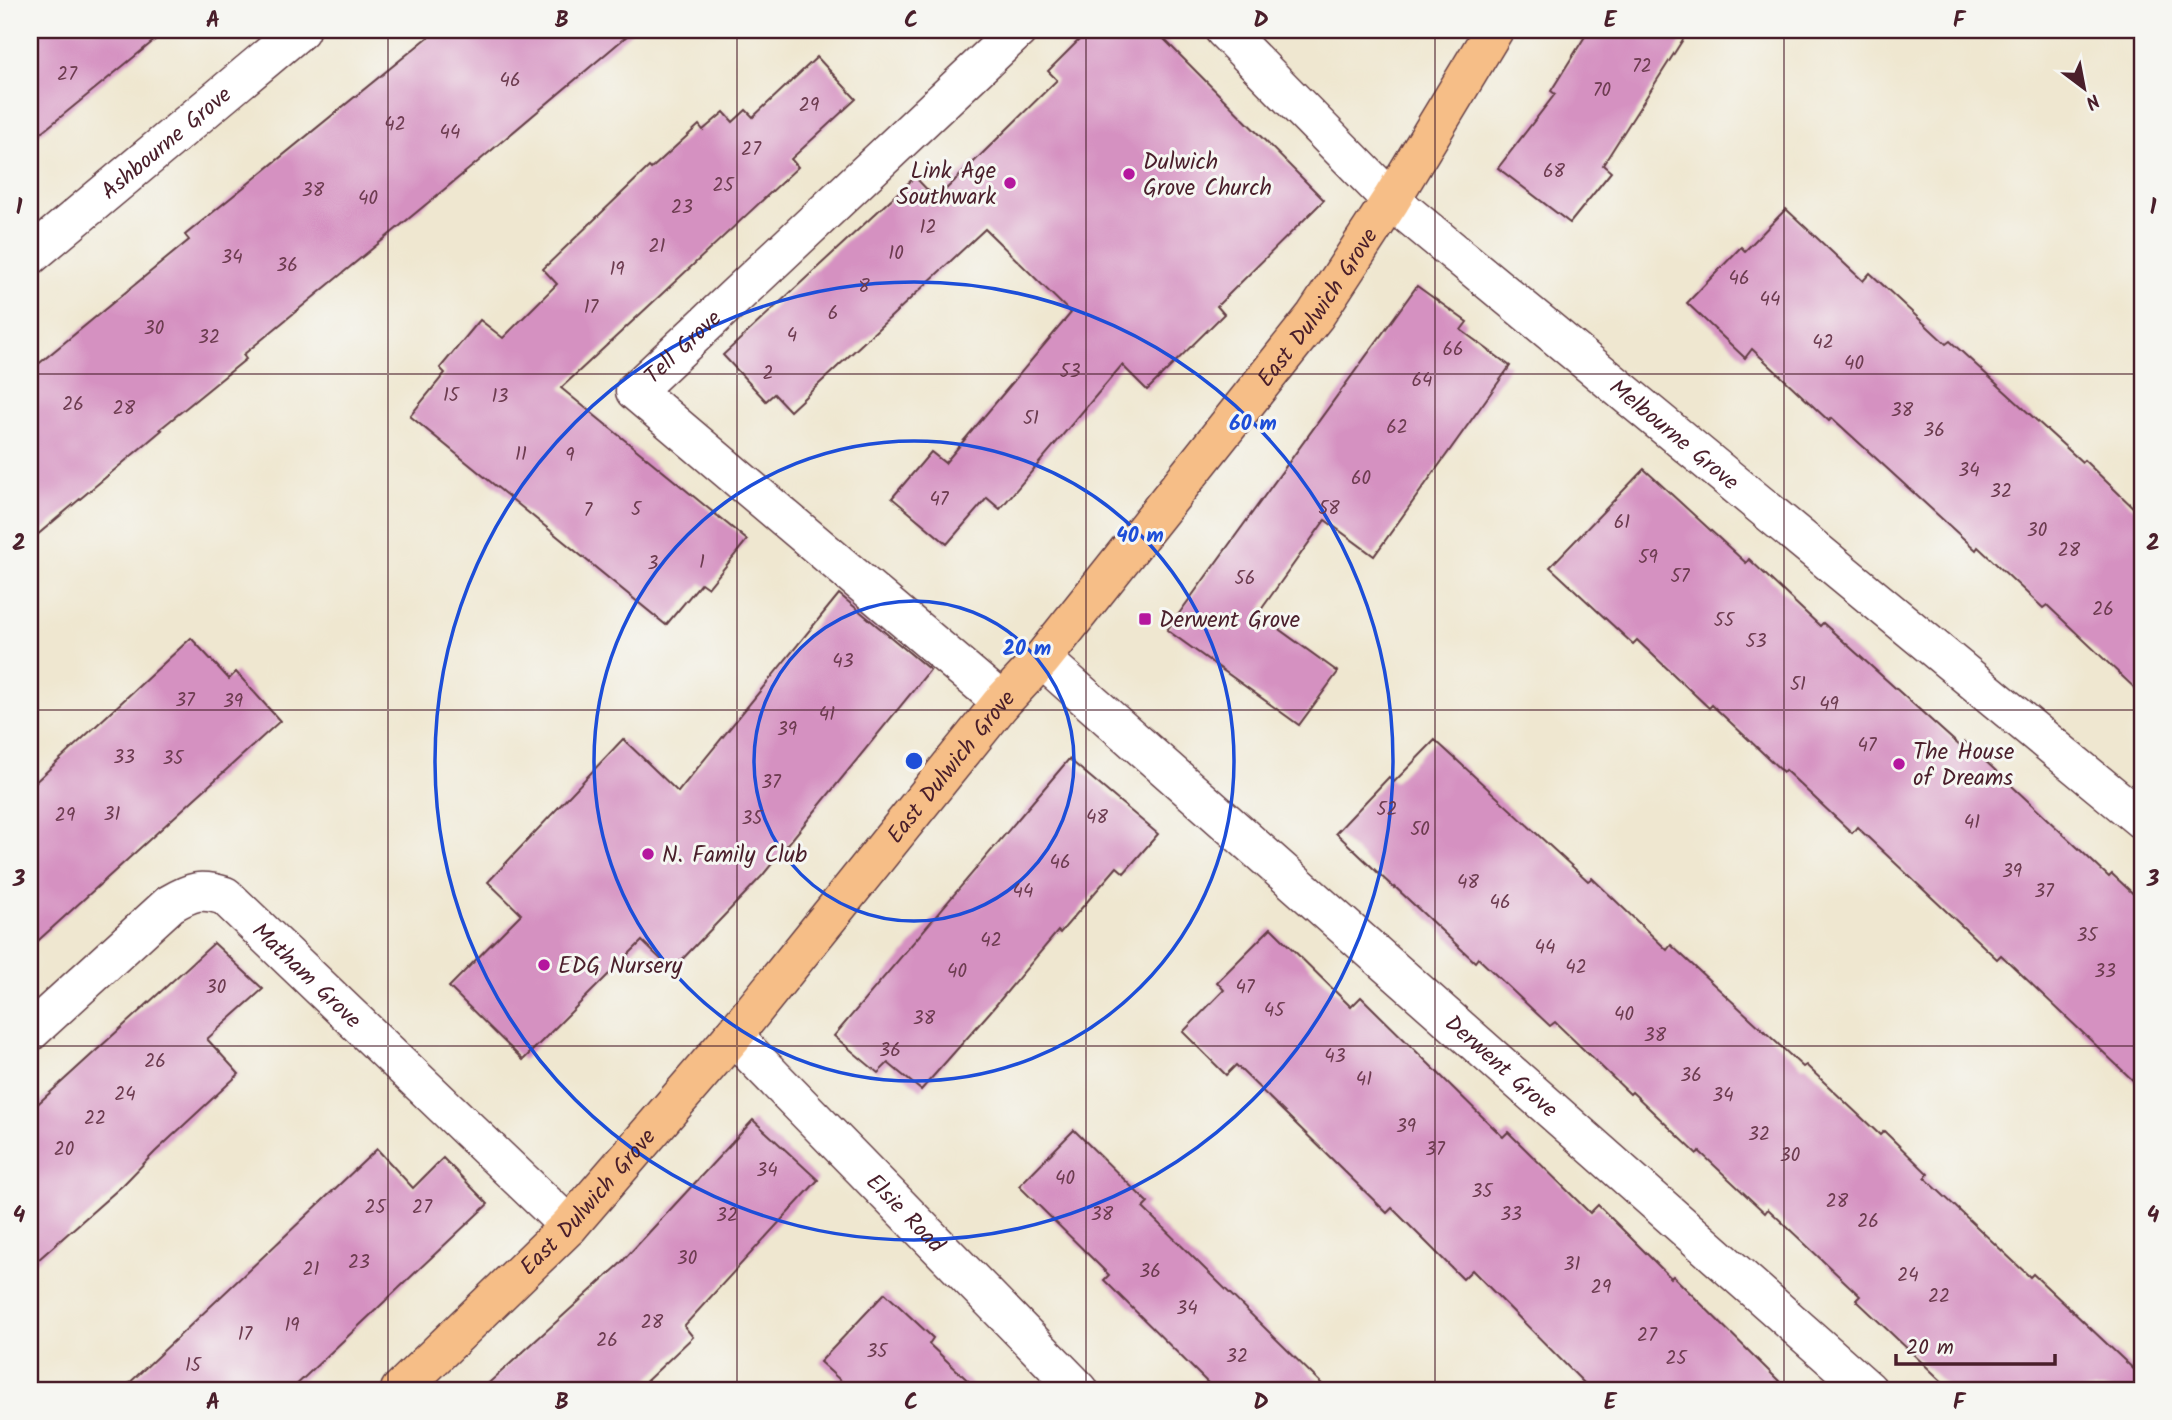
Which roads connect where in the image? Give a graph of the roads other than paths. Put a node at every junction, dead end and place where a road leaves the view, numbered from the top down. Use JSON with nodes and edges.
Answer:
{"nodes":[{"id":1,"x":300,"y":30,"type":"edge"},
{"id":2,"x":1018,"y":30,"type":"edge"},
{"id":3,"x":1224,"y":30,"type":"edge"},
{"id":4,"x":1494,"y":30,"type":"edge"},
{"id":5,"x":1391,"y":200,"type":"junction"},
{"id":6,"x":30,"y":256,"type":"edge"},
{"id":7,"x":1042,"y":659,"type":"junction"},
{"id":8,"x":1002,"y":702,"type":"junction"},
{"id":9,"x":2142,"y":820,"type":"edge"},
{"id":10,"x":30,"y":1032,"type":"edge"},
{"id":11,"x":733,"y":1036,"type":"junction"},
{"id":12,"x":569,"y":1226,"type":"junction"},
{"id":13,"x":400,"y":1390,"type":"edge"},
{"id":14,"x":1079,"y":1390,"type":"edge"},
{"id":15,"x":1868,"y":1390,"type":"edge"}],
"edges":[{"from":1,"to":6,"type":"street","name":"Ashbourne Grove"},
{"from":2,"to":8,"type":"street","name":"Tell Grove"},
{"from":3,"to":5,"type":"street","name":"Melbourne Grove"},
{"from":4,"to":5,"type":"main road","name":"East Dulwich Grove"},
{"from":5,"to":7,"type":"main road","name":"East Dulwich Grove"},
{"from":5,"to":9,"type":"street","name":"Melbourne Grove"},
{"from":7,"to":8,"type":"main road","name":"East Dulwich Grove"},
{"from":7,"to":15,"type":"street","name":"Derwent Grove"},
{"from":8,"to":11,"type":"main road","name":"East Dulwich Grove"},
{"from":10,"to":12,"type":"street","name":"Matham Grove"},
{"from":11,"to":12,"type":"main road","name":"East Dulwich Grove"},
{"from":11,"to":14,"type":"street","name":"Elsie Road"},
{"from":12,"to":13,"type":"main road","name":"East Dulwich Grove"}]}
